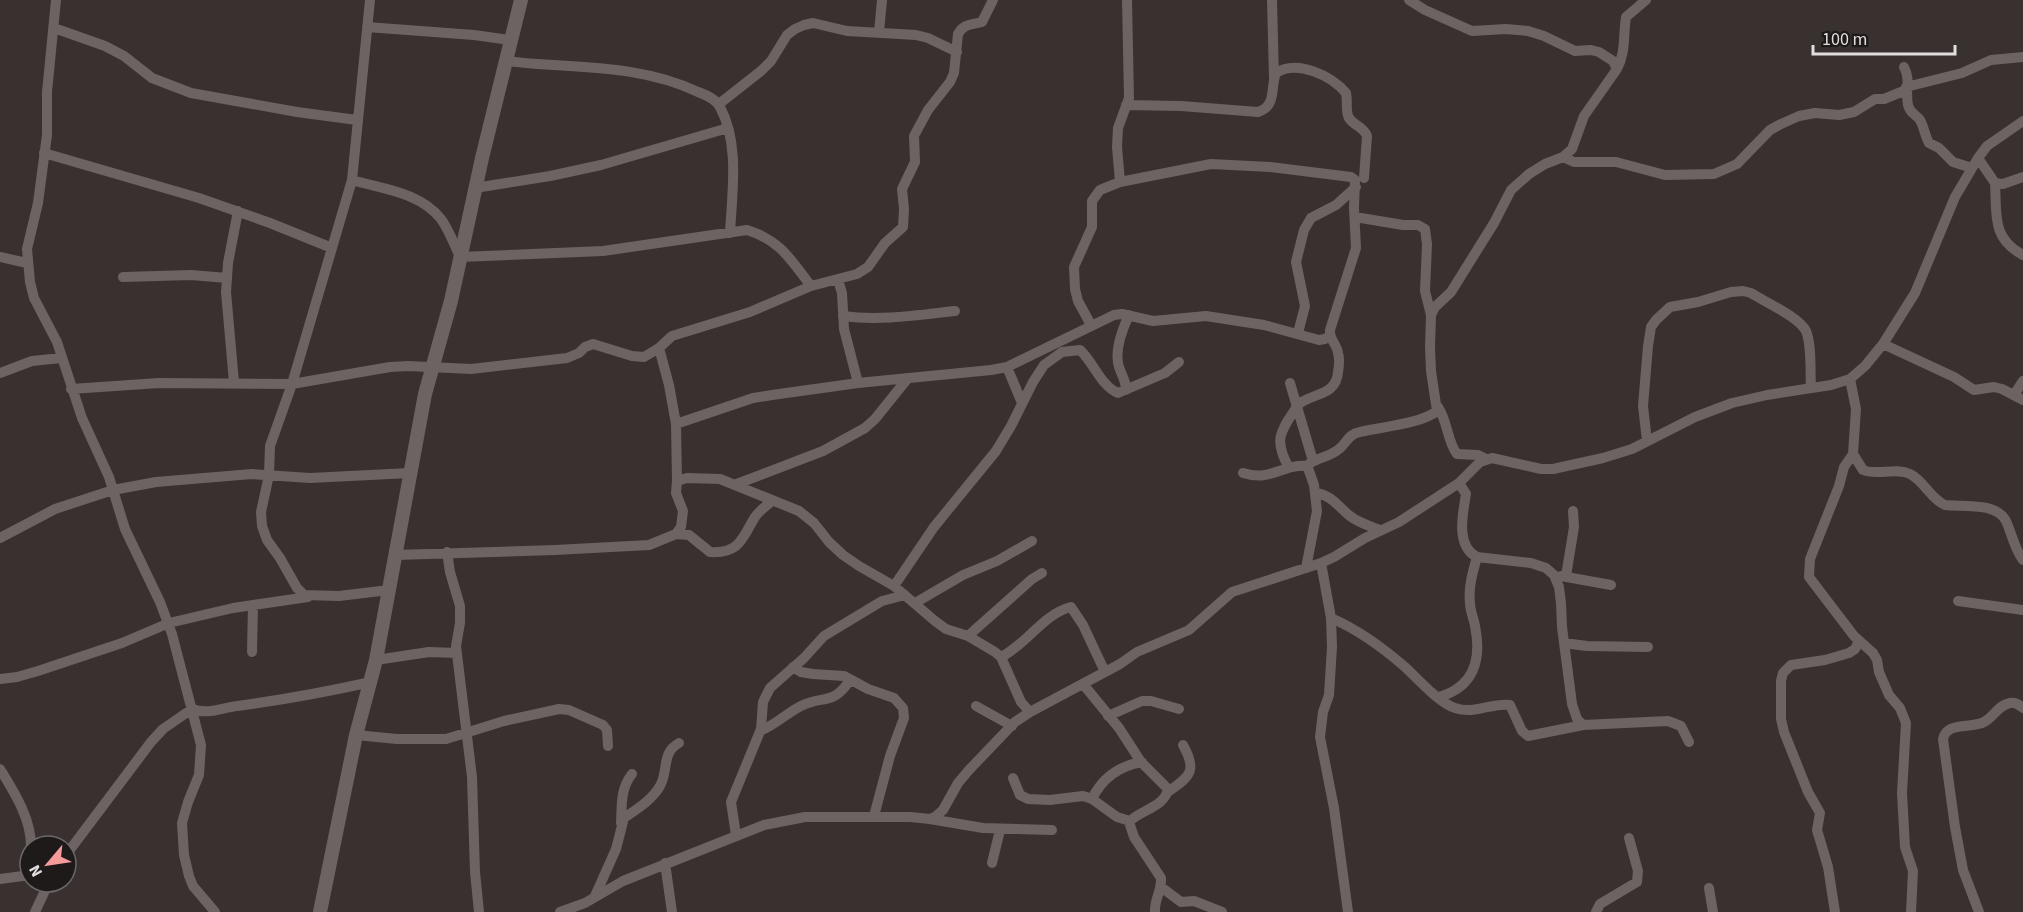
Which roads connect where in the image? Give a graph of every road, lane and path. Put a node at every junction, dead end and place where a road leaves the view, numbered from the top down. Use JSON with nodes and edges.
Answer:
{"nodes":[{"id":1,"x":56,"y":0,"type":"edge"},
{"id":2,"x":370,"y":0,"type":"edge"},
{"id":3,"x":520,"y":0,"type":"edge"},
{"id":4,"x":882,"y":0,"type":"edge"},
{"id":5,"x":993,"y":0,"type":"edge"},
{"id":6,"x":1127,"y":0,"type":"edge"},
{"id":7,"x":1272,"y":0,"type":"edge"},
{"id":8,"x":1409,"y":0,"type":"edge"},
{"id":9,"x":1646,"y":0,"type":"edge"},
{"id":10,"x":367,"y":27,"type":"junction"},
{"id":11,"x":54,"y":28,"type":"junction"},
{"id":12,"x":879,"y":32,"type":"junction"},
{"id":13,"x":510,"y":40,"type":"junction"},
{"id":14,"x":957,"y":52,"type":"junction"},
{"id":15,"x":2023,"y":57,"type":"edge"},
{"id":16,"x":506,"y":61,"type":"junction"},
{"id":17,"x":1904,"y":67,"type":"dead end"},
{"id":18,"x":1617,"y":69,"type":"junction"},
{"id":19,"x":1274,"y":79,"type":"junction"},
{"id":20,"x":1906,"y":88,"type":"junction"},
{"id":21,"x":719,"y":104,"type":"junction"},
{"id":22,"x":1126,"y":105,"type":"junction"},
{"id":23,"x":357,"y":120,"type":"junction"},
{"id":24,"x":2023,"y":121,"type":"edge"},
{"id":25,"x":728,"y":128,"type":"junction"},
{"id":26,"x":44,"y":153,"type":"junction"},
{"id":27,"x":1563,"y":157,"type":"junction"},
{"id":28,"x":1975,"y":163,"type":"junction"},
{"id":29,"x":2023,"y":177,"type":"edge"},
{"id":30,"x":1364,"y":178,"type":"dead end"},
{"id":31,"x":352,"y":180,"type":"junction"},
{"id":32,"x":1120,"y":182,"type":"junction"},
{"id":33,"x":1995,"y":183,"type":"junction"},
{"id":34,"x":1356,"y":187,"type":"junction"},
{"id":35,"x":475,"y":188,"type":"junction"},
{"id":36,"x":238,"y":212,"type":"junction"},
{"id":37,"x":1355,"y":218,"type":"junction"},
{"id":38,"x":730,"y":233,"type":"junction"},
{"id":39,"x":332,"y":248,"type":"junction"},
{"id":40,"x":2023,"y":255,"type":"edge"},
{"id":41,"x":0,"y":257,"type":"edge"},
{"id":42,"x":460,"y":257,"type":"junction"},
{"id":43,"x":27,"y":263,"type":"junction"},
{"id":44,"x":123,"y":277,"type":"dead end"},
{"id":45,"x":227,"y":278,"type":"junction"},
{"id":46,"x":838,"y":280,"type":"junction"},
{"id":47,"x":811,"y":286,"type":"junction"},
{"id":48,"x":955,"y":311,"type":"dead end"},
{"id":49,"x":1129,"y":315,"type":"junction"},
{"id":50,"x":1431,"y":315,"type":"junction"},
{"id":51,"x":843,"y":316,"type":"junction"},
{"id":52,"x":1091,"y":326,"type":"junction"},
{"id":53,"x":1298,"y":333,"type":"junction"},
{"id":54,"x":1329,"y":336,"type":"junction"},
{"id":55,"x":1883,"y":344,"type":"junction"},
{"id":56,"x":659,"y":348,"type":"junction"},
{"id":57,"x":61,"y":358,"type":"junction"},
{"id":58,"x":1179,"y":362,"type":"dead end"},
{"id":59,"x":432,"y":367,"type":"junction"},
{"id":60,"x":1007,"y":367,"type":"junction"},
{"id":61,"x":0,"y":373,"type":"edge"},
{"id":62,"x":908,"y":378,"type":"junction"},
{"id":63,"x":1850,"y":378,"type":"junction"},
{"id":64,"x":2023,"y":381,"type":"edge"},
{"id":65,"x":234,"y":382,"type":"junction"},
{"id":66,"x":858,"y":382,"type":"junction"},
{"id":67,"x":1290,"y":383,"type":"dead end"},
{"id":68,"x":292,"y":384,"type":"junction"},
{"id":69,"x":1811,"y":388,"type":"junction"},
{"id":70,"x":71,"y":389,"type":"junction"},
{"id":71,"x":1126,"y":390,"type":"junction"},
{"id":72,"x":2019,"y":398,"type":"edge"},
{"id":73,"x":1022,"y":403,"type":"junction"},
{"id":74,"x":1296,"y":407,"type":"junction"},
{"id":75,"x":1438,"y":407,"type":"junction"},
{"id":76,"x":676,"y":424,"type":"junction"},
{"id":77,"x":1647,"y":441,"type":"junction"},
{"id":78,"x":1853,"y":454,"type":"junction"},
{"id":79,"x":1486,"y":459,"type":"junction"},
{"id":80,"x":1311,"y":464,"type":"junction"},
{"id":81,"x":1288,"y":466,"type":"junction"},
{"id":82,"x":410,"y":472,"type":"junction"},
{"id":83,"x":1243,"y":473,"type":"dead end"},
{"id":84,"x":269,"y":474,"type":"junction"},
{"id":85,"x":677,"y":481,"type":"junction"},
{"id":86,"x":1459,"y":483,"type":"junction"},
{"id":87,"x":734,"y":485,"type":"junction"},
{"id":88,"x":113,"y":490,"type":"junction"},
{"id":89,"x":1315,"y":492,"type":"junction"},
{"id":90,"x":772,"y":501,"type":"junction"},
{"id":91,"x":1573,"y":511,"type":"dead end"},
{"id":92,"x":1380,"y":530,"type":"junction"},
{"id":93,"x":675,"y":534,"type":"junction"},
{"id":94,"x":0,"y":537,"type":"edge"},
{"id":95,"x":1032,"y":541,"type":"dead end"},
{"id":96,"x":447,"y":552,"type":"junction"},
{"id":97,"x":395,"y":555,"type":"junction"},
{"id":98,"x":1477,"y":557,"type":"junction"},
{"id":99,"x":2023,"y":560,"type":"edge"},
{"id":100,"x":1321,"y":563,"type":"junction"},
{"id":101,"x":1306,"y":568,"type":"junction"},
{"id":102,"x":1042,"y":573,"type":"dead end"},
{"id":103,"x":1560,"y":576,"type":"junction"},
{"id":104,"x":1611,"y":585,"type":"dead end"},
{"id":105,"x":894,"y":586,"type":"junction"},
{"id":106,"x":389,"y":590,"type":"junction"},
{"id":107,"x":905,"y":594,"type":"junction"},
{"id":108,"x":310,"y":597,"type":"junction"},
{"id":109,"x":1958,"y":601,"type":"dead end"},
{"id":110,"x":915,"y":603,"type":"junction"},
{"id":111,"x":253,"y":605,"type":"junction"},
{"id":112,"x":2023,"y":610,"type":"edge"},
{"id":113,"x":1331,"y":618,"type":"junction"},
{"id":114,"x":168,"y":623,"type":"junction"},
{"id":115,"x":968,"y":636,"type":"junction"},
{"id":116,"x":1859,"y":641,"type":"junction"},
{"id":117,"x":1564,"y":643,"type":"junction"},
{"id":118,"x":1648,"y":647,"type":"dead end"},
{"id":119,"x":252,"y":652,"type":"dead end"},
{"id":120,"x":457,"y":653,"type":"junction"},
{"id":121,"x":1001,"y":657,"type":"junction"},
{"id":122,"x":376,"y":660,"type":"junction"},
{"id":123,"x":793,"y":667,"type":"junction"},
{"id":124,"x":1105,"y":672,"type":"junction"},
{"id":125,"x":0,"y":679,"type":"edge"},
{"id":126,"x":850,"y":680,"type":"junction"},
{"id":127,"x":370,"y":682,"type":"junction"},
{"id":128,"x":1083,"y":684,"type":"junction"},
{"id":129,"x":1439,"y":698,"type":"junction"},
{"id":130,"x":976,"y":706,"type":"dead end"},
{"id":131,"x":2023,"y":708,"type":"edge"},
{"id":132,"x":192,"y":709,"type":"junction"},
{"id":133,"x":1179,"y":710,"type":"dead end"},
{"id":134,"x":1030,"y":712,"type":"junction"},
{"id":135,"x":1108,"y":716,"type":"junction"},
{"id":136,"x":1583,"y":725,"type":"junction"},
{"id":137,"x":1012,"y":726,"type":"junction"},
{"id":138,"x":760,"y":731,"type":"junction"},
{"id":139,"x":466,"y":733,"type":"junction"},
{"id":140,"x":356,"y":735,"type":"junction"},
{"id":141,"x":1689,"y":742,"type":"dead end"},
{"id":142,"x":679,"y":743,"type":"dead end"},
{"id":143,"x":1183,"y":745,"type":"dead end"},
{"id":144,"x":608,"y":746,"type":"dead end"},
{"id":145,"x":1142,"y":762,"type":"junction"},
{"id":146,"x":0,"y":769,"type":"edge"},
{"id":147,"x":632,"y":774,"type":"dead end"},
{"id":148,"x":1013,"y":778,"type":"dead end"},
{"id":149,"x":1168,"y":791,"type":"junction"},
{"id":150,"x":1092,"y":799,"type":"junction"},
{"id":151,"x":874,"y":816,"type":"junction"},
{"id":152,"x":930,"y":819,"type":"junction"},
{"id":153,"x":1130,"y":821,"type":"junction"},
{"id":154,"x":621,"y":824,"type":"junction"},
{"id":155,"x":1000,"y":830,"type":"junction"},
{"id":156,"x":1052,"y":830,"type":"dead end"},
{"id":157,"x":30,"y":834,"type":"edge"},
{"id":158,"x":736,"y":835,"type":"junction"},
{"id":159,"x":1629,"y":838,"type":"dead end"},
{"id":160,"x":78,"y":839,"type":"edge"},
{"id":161,"x":992,"y":863,"type":"dead end"},
{"id":162,"x":665,"y":864,"type":"junction"},
{"id":163,"x":18,"y":877,"type":"edge"},
{"id":164,"x":0,"y":879,"type":"edge"},
{"id":165,"x":1161,"y":887,"type":"junction"},
{"id":166,"x":1709,"y":888,"type":"dead end"},
{"id":167,"x":43,"y":894,"type":"edge"},
{"id":168,"x":595,"y":896,"type":"junction"},
{"id":169,"x":35,"y":912,"type":"edge"},
{"id":170,"x":215,"y":912,"type":"edge"},
{"id":171,"x":320,"y":912,"type":"edge"},
{"id":172,"x":479,"y":912,"type":"edge"},
{"id":173,"x":560,"y":912,"type":"edge"},
{"id":174,"x":672,"y":912,"type":"edge"},
{"id":175,"x":1155,"y":912,"type":"edge"},
{"id":176,"x":1222,"y":912,"type":"edge"},
{"id":177,"x":1348,"y":912,"type":"edge"},
{"id":178,"x":1596,"y":912,"type":"edge"},
{"id":179,"x":1713,"y":912,"type":"edge"},
{"id":180,"x":1835,"y":912,"type":"edge"},
{"id":181,"x":1911,"y":912,"type":"edge"},
{"id":182,"x":1979,"y":912,"type":"edge"}],
"edges":[{"from":1,"to":11,"type":"street"},
{"from":2,"to":10,"type":"street"},
{"from":3,"to":13,"type":"street"},
{"from":4,"to":12,"type":"street"},
{"from":5,"to":14,"type":"street"},
{"from":6,"to":22,"type":"street"},
{"from":7,"to":19,"type":"street"},
{"from":8,"to":18,"type":"street"},
{"from":9,"to":18,"type":"street"},
{"from":10,"to":13,"type":"street"},
{"from":10,"to":23,"type":"street"},
{"from":11,"to":23,"type":"street"},
{"from":11,"to":26,"type":"street"},
{"from":12,"to":14,"type":"street"},
{"from":12,"to":21,"type":"street"},
{"from":13,"to":16,"type":"street"},
{"from":14,"to":46,"type":"street"},
{"from":15,"to":20,"type":"street"},
{"from":16,"to":21,"type":"street"},
{"from":16,"to":35,"type":"street"},
{"from":17,"to":20,"type":"street"},
{"from":18,"to":27,"type":"street"},
{"from":19,"to":22,"type":"street"},
{"from":19,"to":30,"type":"street"},
{"from":20,"to":27,"type":"street"},
{"from":20,"to":28,"type":"street"},
{"from":21,"to":25,"type":"street"},
{"from":22,"to":32,"type":"street"},
{"from":23,"to":31,"type":"street"},
{"from":24,"to":28,"type":"street"},
{"from":25,"to":35,"type":"street"},
{"from":25,"to":38,"type":"street"},
{"from":26,"to":36,"type":"street"},
{"from":26,"to":43,"type":"street"},
{"from":27,"to":50,"type":"street"},
{"from":28,"to":33,"type":"street"},
{"from":28,"to":55,"type":"street"},
{"from":29,"to":33,"type":"street"},
{"from":31,"to":39,"type":"street"},
{"from":31,"to":42,"type":"street"},
{"from":32,"to":34,"type":"street"},
{"from":32,"to":52,"type":"street"},
{"from":33,"to":40,"type":"street"},
{"from":34,"to":37,"type":"street"},
{"from":34,"to":53,"type":"street"},
{"from":35,"to":42,"type":"street"},
{"from":36,"to":39,"type":"street"},
{"from":36,"to":45,"type":"street"},
{"from":37,"to":50,"type":"street"},
{"from":37,"to":54,"type":"street"},
{"from":38,"to":42,"type":"street"},
{"from":38,"to":47,"type":"street"},
{"from":39,"to":68,"type":"street"},
{"from":41,"to":43,"type":"street"},
{"from":42,"to":59,"type":"street"},
{"from":43,"to":57,"type":"street"},
{"from":44,"to":45,"type":"street"},
{"from":45,"to":65,"type":"street"},
{"from":46,"to":47,"type":"street"},
{"from":46,"to":51,"type":"street"},
{"from":47,"to":56,"type":"street"},
{"from":48,"to":51,"type":"street"},
{"from":49,"to":52,"type":"street"},
{"from":49,"to":53,"type":"street"},
{"from":49,"to":71,"type":"street"},
{"from":50,"to":75,"type":"street"},
{"from":51,"to":66,"type":"street"},
{"from":52,"to":60,"type":"street"},
{"from":53,"to":54,"type":"street"},
{"from":54,"to":74,"type":"street"},
{"from":55,"to":63,"type":"street"},
{"from":55,"to":72,"type":"street"},
{"from":56,"to":59,"type":"street"},
{"from":56,"to":76,"type":"street"},
{"from":57,"to":61,"type":"street"},
{"from":57,"to":70,"type":"street"},
{"from":58,"to":71,"type":"street"},
{"from":59,"to":68,"type":"street"},
{"from":59,"to":82,"type":"street"},
{"from":60,"to":62,"type":"street"},
{"from":60,"to":73,"type":"street"},
{"from":62,"to":66,"type":"street"},
{"from":62,"to":87,"type":"street"},
{"from":63,"to":69,"type":"street"},
{"from":63,"to":78,"type":"street"},
{"from":64,"to":72,"type":"street"},
{"from":65,"to":68,"type":"street"},
{"from":65,"to":70,"type":"street"},
{"from":66,"to":76,"type":"street"},
{"from":67,"to":74,"type":"street"},
{"from":68,"to":84,"type":"street"},
{"from":69,"to":77,"type":"street"},
{"from":69,"to":77,"type":"street"},
{"from":70,"to":88,"type":"street"},
{"from":71,"to":73,"type":"street"},
{"from":73,"to":105,"type":"street"},
{"from":74,"to":80,"type":"street"},
{"from":74,"to":81,"type":"street"},
{"from":75,"to":79,"type":"street"},
{"from":75,"to":80,"type":"street"},
{"from":76,"to":85,"type":"street"},
{"from":77,"to":79,"type":"street"},
{"from":78,"to":99,"type":"street"},
{"from":78,"to":116,"type":"street"},
{"from":79,"to":86,"type":"street"},
{"from":80,"to":81,"type":"street"},
{"from":80,"to":89,"type":"street"},
{"from":81,"to":83,"type":"street"},
{"from":82,"to":84,"type":"street"},
{"from":82,"to":97,"type":"street"},
{"from":84,"to":88,"type":"street"},
{"from":84,"to":108,"type":"street"},
{"from":85,"to":87,"type":"street"},
{"from":85,"to":93,"type":"street"},
{"from":86,"to":92,"type":"street"},
{"from":86,"to":98,"type":"street"},
{"from":87,"to":90,"type":"street"},
{"from":88,"to":94,"type":"street"},
{"from":88,"to":114,"type":"street"},
{"from":89,"to":92,"type":"street"},
{"from":89,"to":101,"type":"street"},
{"from":90,"to":93,"type":"street"},
{"from":90,"to":105,"type":"street"},
{"from":91,"to":103,"type":"street"},
{"from":92,"to":100,"type":"street"},
{"from":93,"to":96,"type":"street"},
{"from":95,"to":110,"type":"street"},
{"from":96,"to":97,"type":"street"},
{"from":96,"to":120,"type":"street"},
{"from":97,"to":106,"type":"street"},
{"from":98,"to":103,"type":"street"},
{"from":98,"to":129,"type":"street"},
{"from":100,"to":101,"type":"street"},
{"from":100,"to":113,"type":"street"},
{"from":101,"to":124,"type":"street"},
{"from":102,"to":115,"type":"street"},
{"from":103,"to":104,"type":"street"},
{"from":103,"to":117,"type":"street"},
{"from":105,"to":107,"type":"street"},
{"from":106,"to":108,"type":"street"},
{"from":106,"to":122,"type":"street"},
{"from":107,"to":110,"type":"street"},
{"from":107,"to":123,"type":"street"},
{"from":108,"to":111,"type":"street"},
{"from":109,"to":112,"type":"street"},
{"from":110,"to":115,"type":"street"},
{"from":111,"to":114,"type":"street"},
{"from":111,"to":119,"type":"street"},
{"from":113,"to":129,"type":"street"},
{"from":113,"to":177,"type":"street"},
{"from":114,"to":125,"type":"street"},
{"from":114,"to":132,"type":"street"},
{"from":115,"to":121,"type":"street"},
{"from":116,"to":180,"type":"street"},
{"from":116,"to":181,"type":"street"},
{"from":117,"to":118,"type":"street"},
{"from":117,"to":136,"type":"street"},
{"from":120,"to":122,"type":"street"},
{"from":120,"to":139,"type":"street"},
{"from":121,"to":124,"type":"street"},
{"from":121,"to":134,"type":"street"},
{"from":122,"to":127,"type":"street"},
{"from":123,"to":126,"type":"street"},
{"from":123,"to":138,"type":"street"},
{"from":124,"to":128,"type":"street"},
{"from":126,"to":138,"type":"street"},
{"from":126,"to":151,"type":"street"},
{"from":127,"to":132,"type":"street"},
{"from":127,"to":140,"type":"street"},
{"from":128,"to":134,"type":"street"},
{"from":128,"to":135,"type":"street"},
{"from":129,"to":136,"type":"street"},
{"from":130,"to":137,"type":"street"},
{"from":131,"to":182,"type":"street"},
{"from":132,"to":160,"type":"street"},
{"from":132,"to":170,"type":"street"},
{"from":133,"to":135,"type":"street"},
{"from":134,"to":137,"type":"street"},
{"from":135,"to":145,"type":"street"},
{"from":136,"to":141,"type":"street"},
{"from":137,"to":152,"type":"street"},
{"from":138,"to":158,"type":"street"},
{"from":139,"to":140,"type":"street"},
{"from":139,"to":144,"type":"street"},
{"from":139,"to":172,"type":"street"},
{"from":140,"to":171,"type":"street"},
{"from":142,"to":154,"type":"street"},
{"from":143,"to":149,"type":"street"},
{"from":145,"to":149,"type":"street"},
{"from":145,"to":150,"type":"street"},
{"from":146,"to":157,"type":"street"},
{"from":147,"to":154,"type":"street"},
{"from":148,"to":150,"type":"street"},
{"from":149,"to":153,"type":"street"},
{"from":150,"to":153,"type":"street"},
{"from":151,"to":152,"type":"street"},
{"from":151,"to":158,"type":"street"},
{"from":152,"to":155,"type":"street"},
{"from":153,"to":165,"type":"street"},
{"from":154,"to":168,"type":"street"},
{"from":155,"to":156,"type":"street"},
{"from":155,"to":161,"type":"street"},
{"from":158,"to":162,"type":"street"},
{"from":159,"to":178,"type":"street"},
{"from":162,"to":168,"type":"street"},
{"from":162,"to":174,"type":"street"},
{"from":163,"to":164,"type":"street"},
{"from":165,"to":175,"type":"street"},
{"from":165,"to":176,"type":"street"},
{"from":166,"to":179,"type":"street"},
{"from":167,"to":169,"type":"street"},
{"from":168,"to":173,"type":"street"}]}
